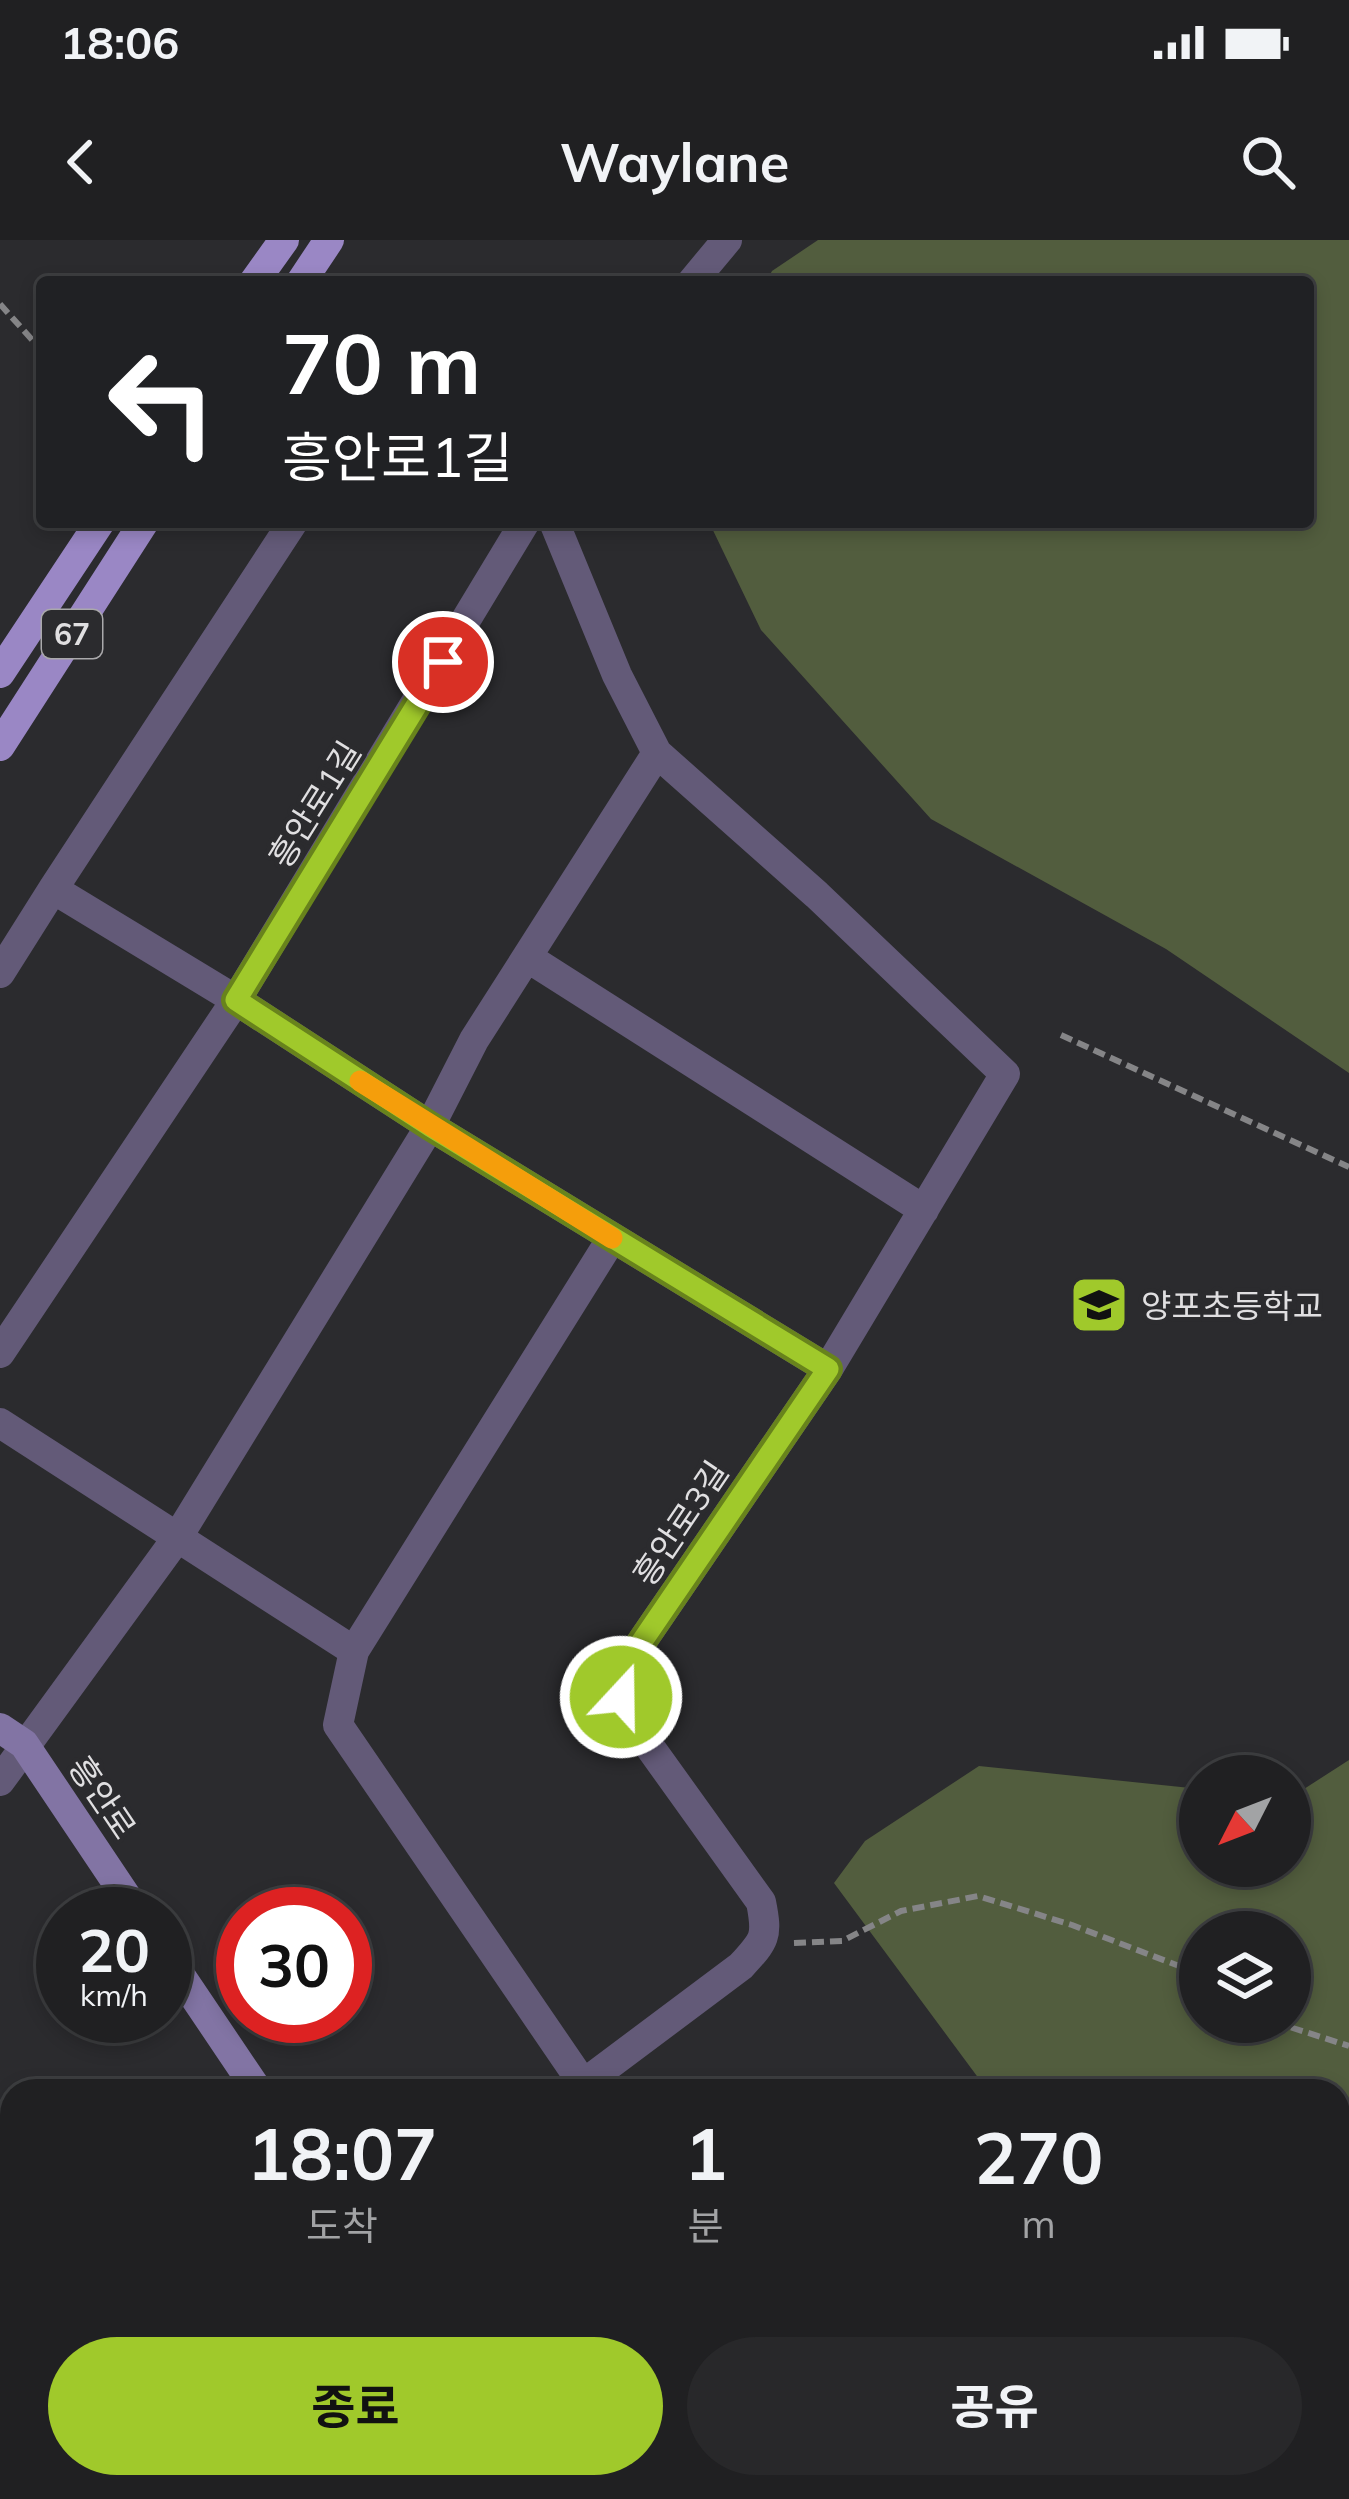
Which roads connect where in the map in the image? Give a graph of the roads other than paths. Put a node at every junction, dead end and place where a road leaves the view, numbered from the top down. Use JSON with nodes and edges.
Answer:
{"nodes":[{"id":1,"x":284,"y":240,"type":"edge"},
{"id":2,"x":329,"y":240,"type":"edge"},
{"id":3,"x":727,"y":240,"type":"edge"},
{"id":4,"x":258,"y":276,"type":"edge"},
{"id":5,"x":305,"y":276,"type":"edge"},
{"id":6,"x":697,"y":276,"type":"edge"},
{"id":7,"x":96,"y":528,"type":"edge"},
{"id":8,"x":140,"y":528,"type":"edge"},
{"id":9,"x":289,"y":528,"type":"edge"},
{"id":10,"x":522,"y":528,"type":"edge"},
{"id":11,"x":556,"y":528,"type":"edge"},
{"id":12,"x":0,"y":674,"type":"edge"},
{"id":13,"x":0,"y":683,"type":"edge"},
{"id":14,"x":23,"y":710,"type":"junction"},
{"id":15,"x":0,"y":746,"type":"edge"},
{"id":16,"x":657,"y":753,"type":"junction"},
{"id":17,"x":53,"y":889,"type":"junction"},
{"id":18,"x":530,"y":958,"type":"junction"},
{"id":19,"x":0,"y":973,"type":"edge"},
{"id":20,"x":236,"y":1000,"type":"junction"},
{"id":21,"x":430,"y":1126,"type":"junction"},
{"id":22,"x":924,"y":1210,"type":"junction"},
{"id":23,"x":612,"y":1238,"type":"junction"},
{"id":24,"x":0,"y":1353,"type":"edge"},
{"id":25,"x":828,"y":1369,"type":"junction"},
{"id":26,"x":0,"y":1423,"type":"edge"},
{"id":27,"x":177,"y":1538,"type":"junction"},
{"id":28,"x":354,"y":1651,"type":"junction"},
{"id":29,"x":12,"y":1736,"type":"edge"},
{"id":30,"x":0,"y":1781,"type":"edge"},
{"id":31,"x":119,"y":1887,"type":"edge"},
{"id":32,"x":192,"y":1993,"type":"edge"},
{"id":33,"x":250,"y":2079,"type":"edge"},
{"id":34,"x":573,"y":2079,"type":"edge"},
{"id":35,"x":591,"y":2079,"type":"edge"}],
"edges":[{"from":1,"to":4,"type":"main road"},
{"from":2,"to":5,"type":"main road"},
{"from":3,"to":6,"type":"street"},
{"from":7,"to":12,"type":"main road","number":"67"},
{"from":8,"to":14,"type":"main road","number":"67"},
{"from":9,"to":17,"type":"street"},
{"from":10,"to":20,"type":"street","name":"흥안로1길"},
{"from":11,"to":16,"type":"street"},
{"from":13,"to":14,"type":"street"},
{"from":14,"to":15,"type":"main road","number":"67"},
{"from":16,"to":18,"type":"street"},
{"from":16,"to":22,"type":"street","name":"흥안로3길"},
{"from":17,"to":19,"type":"street"},
{"from":17,"to":20,"type":"street"},
{"from":18,"to":21,"type":"street"},
{"from":18,"to":22,"type":"street"},
{"from":20,"to":21,"type":"street"},
{"from":20,"to":24,"type":"street","name":"흥안로1길"},
{"from":21,"to":23,"type":"street"},
{"from":21,"to":27,"type":"street"},
{"from":22,"to":25,"type":"street","name":"흥안로3길"},
{"from":23,"to":25,"type":"street"},
{"from":23,"to":28,"type":"street"},
{"from":25,"to":35,"type":"street","name":"흥안로3길"},
{"from":26,"to":27,"type":"street"},
{"from":27,"to":28,"type":"street"},
{"from":27,"to":29,"type":"street"},
{"from":28,"to":34,"type":"street"},
{"from":29,"to":30,"type":"street"},
{"from":29,"to":31,"type":"street","name":"흥안로"},
{"from":32,"to":33,"type":"street"}]}
